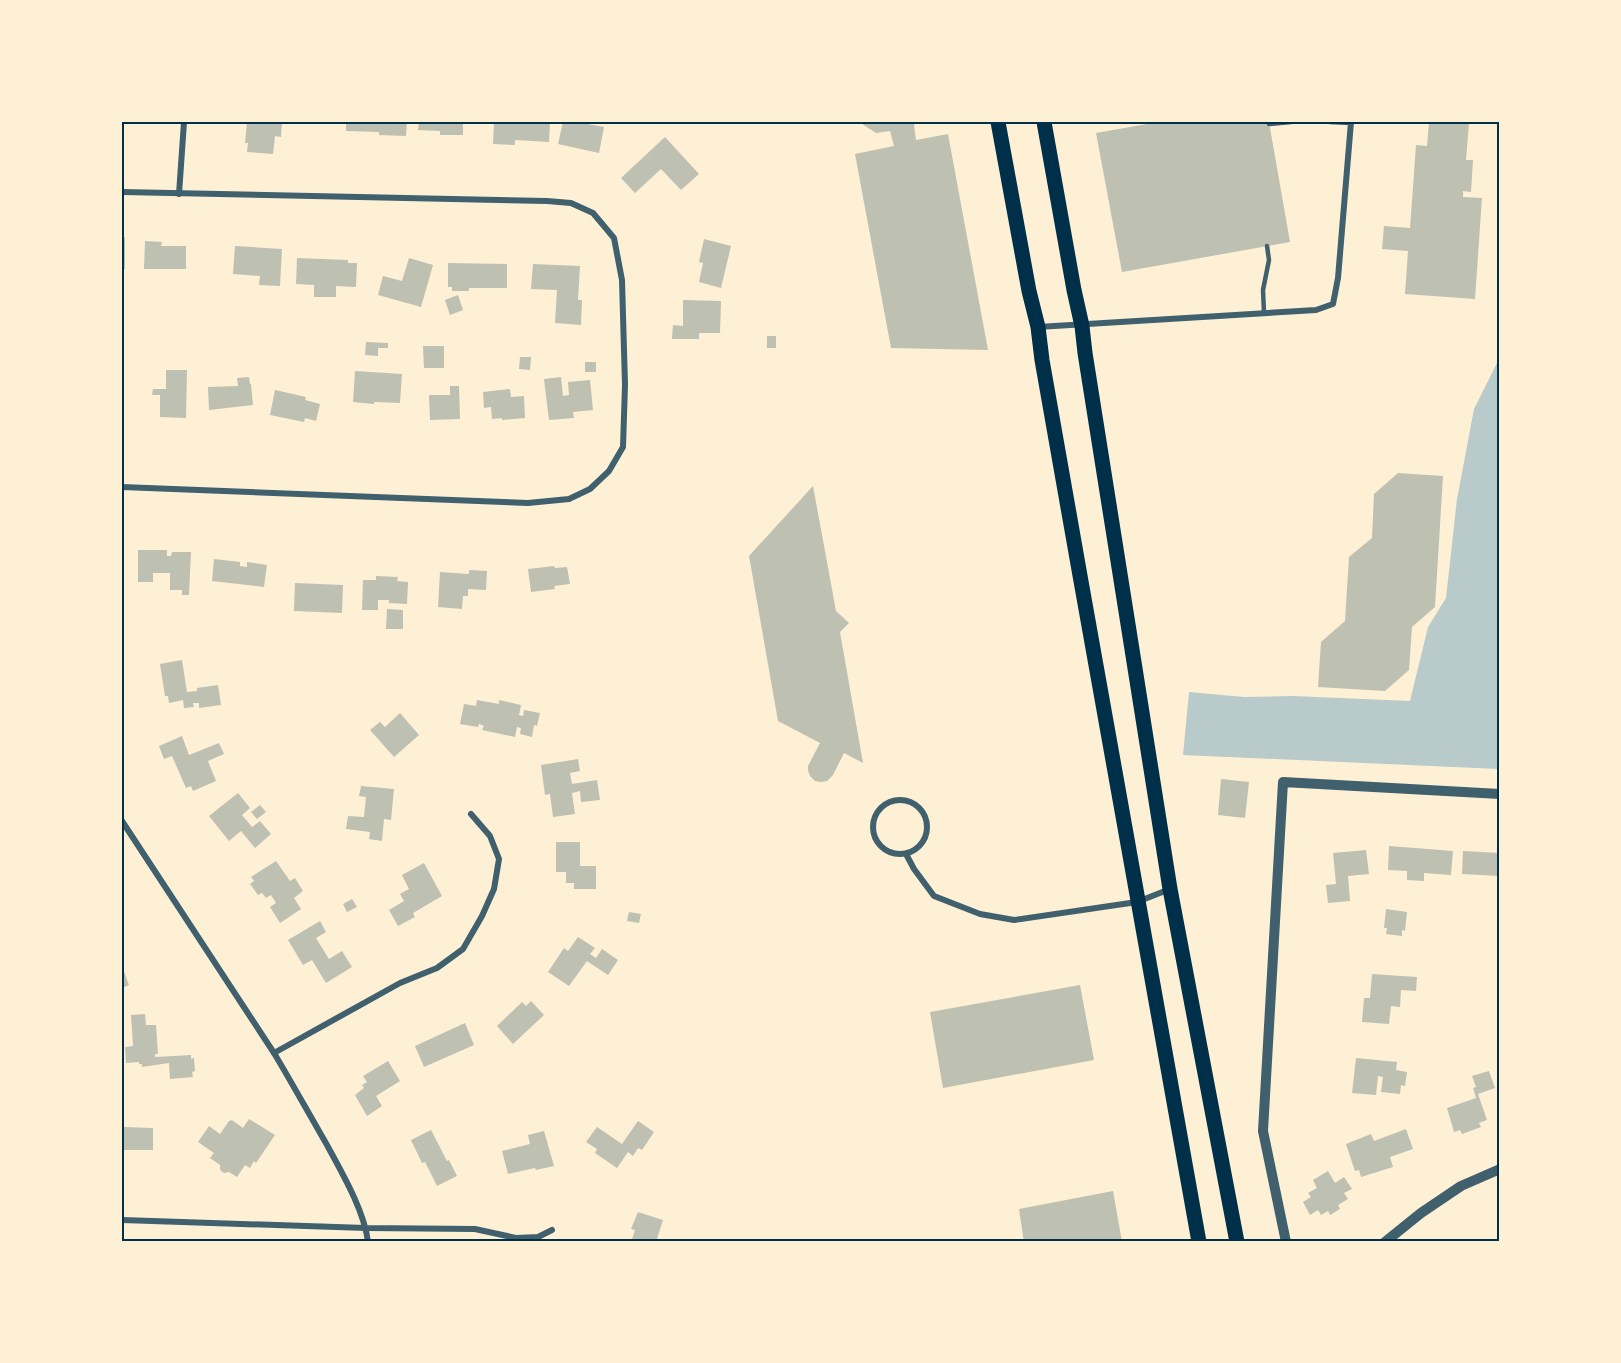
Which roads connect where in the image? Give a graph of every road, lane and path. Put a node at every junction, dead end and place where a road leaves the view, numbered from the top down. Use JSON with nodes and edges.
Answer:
{"nodes":[{"id":1,"x":184,"y":122,"type":"edge"},
{"id":2,"x":998,"y":122,"type":"edge"},
{"id":3,"x":1044,"y":122,"type":"edge"},
{"id":4,"x":1291,"y":122,"type":"edge"},
{"id":5,"x":1330,"y":122,"type":"edge"},
{"id":6,"x":1351,"y":122,"type":"edge"},
{"id":7,"x":1269,"y":124,"type":"dead end"},
{"id":8,"x":122,"y":192,"type":"edge"},
{"id":9,"x":179,"y":194,"type":"junction"},
{"id":10,"x":1267,"y":246,"type":"dead end"},
{"id":11,"x":1264,"y":313,"type":"junction"},
{"id":12,"x":1082,"y":326,"type":"junction"},
{"id":13,"x":1038,"y":327,"type":"junction"},
{"id":14,"x":122,"y":487,"type":"edge"},
{"id":15,"x":1500,"y":794,"type":"edge"},
{"id":16,"x":471,"y":814,"type":"dead end"},
{"id":17,"x":122,"y":821,"type":"edge"},
{"id":18,"x":906,"y":854,"type":"junction"},
{"id":19,"x":1170,"y":889,"type":"junction"},
{"id":20,"x":1137,"y":902,"type":"junction"},
{"id":21,"x":274,"y":1053,"type":"junction"},
{"id":22,"x":1500,"y":1169,"type":"edge"},
{"id":23,"x":122,"y":1220,"type":"edge"},
{"id":24,"x":366,"y":1228,"type":"junction"},
{"id":25,"x":552,"y":1230,"type":"dead end"},
{"id":26,"x":368,"y":1242,"type":"edge"},
{"id":27,"x":1199,"y":1242,"type":"edge"},
{"id":28,"x":1237,"y":1242,"type":"edge"},
{"id":29,"x":1286,"y":1242,"type":"edge"},
{"id":30,"x":1385,"y":1242,"type":"edge"}],
"edges":[{"from":1,"to":9,"type":"street"},
{"from":2,"to":13,"type":"main road"},
{"from":3,"to":12,"type":"main road"},
{"from":4,"to":7,"type":"lane"},
{"from":5,"to":6,"type":"lane"},
{"from":6,"to":11,"type":"street"},
{"from":8,"to":9,"type":"street"},
{"from":9,"to":14,"type":"street"},
{"from":10,"to":11,"type":"lane"},
{"from":11,"to":12,"type":"street"},
{"from":12,"to":13,"type":"street"},
{"from":12,"to":19,"type":"main road"},
{"from":13,"to":20,"type":"main road"},
{"from":15,"to":29,"type":"street"},
{"from":16,"to":21,"type":"street"},
{"from":17,"to":21,"type":"street"},
{"from":18,"to":18,"type":"street"},
{"from":18,"to":20,"type":"street"},
{"from":19,"to":20,"type":"street"},
{"from":19,"to":28,"type":"main road"},
{"from":20,"to":27,"type":"main road"},
{"from":21,"to":24,"type":"street"},
{"from":22,"to":30,"type":"street"},
{"from":23,"to":24,"type":"street"},
{"from":24,"to":25,"type":"street"},
{"from":24,"to":26,"type":"street"}]}
